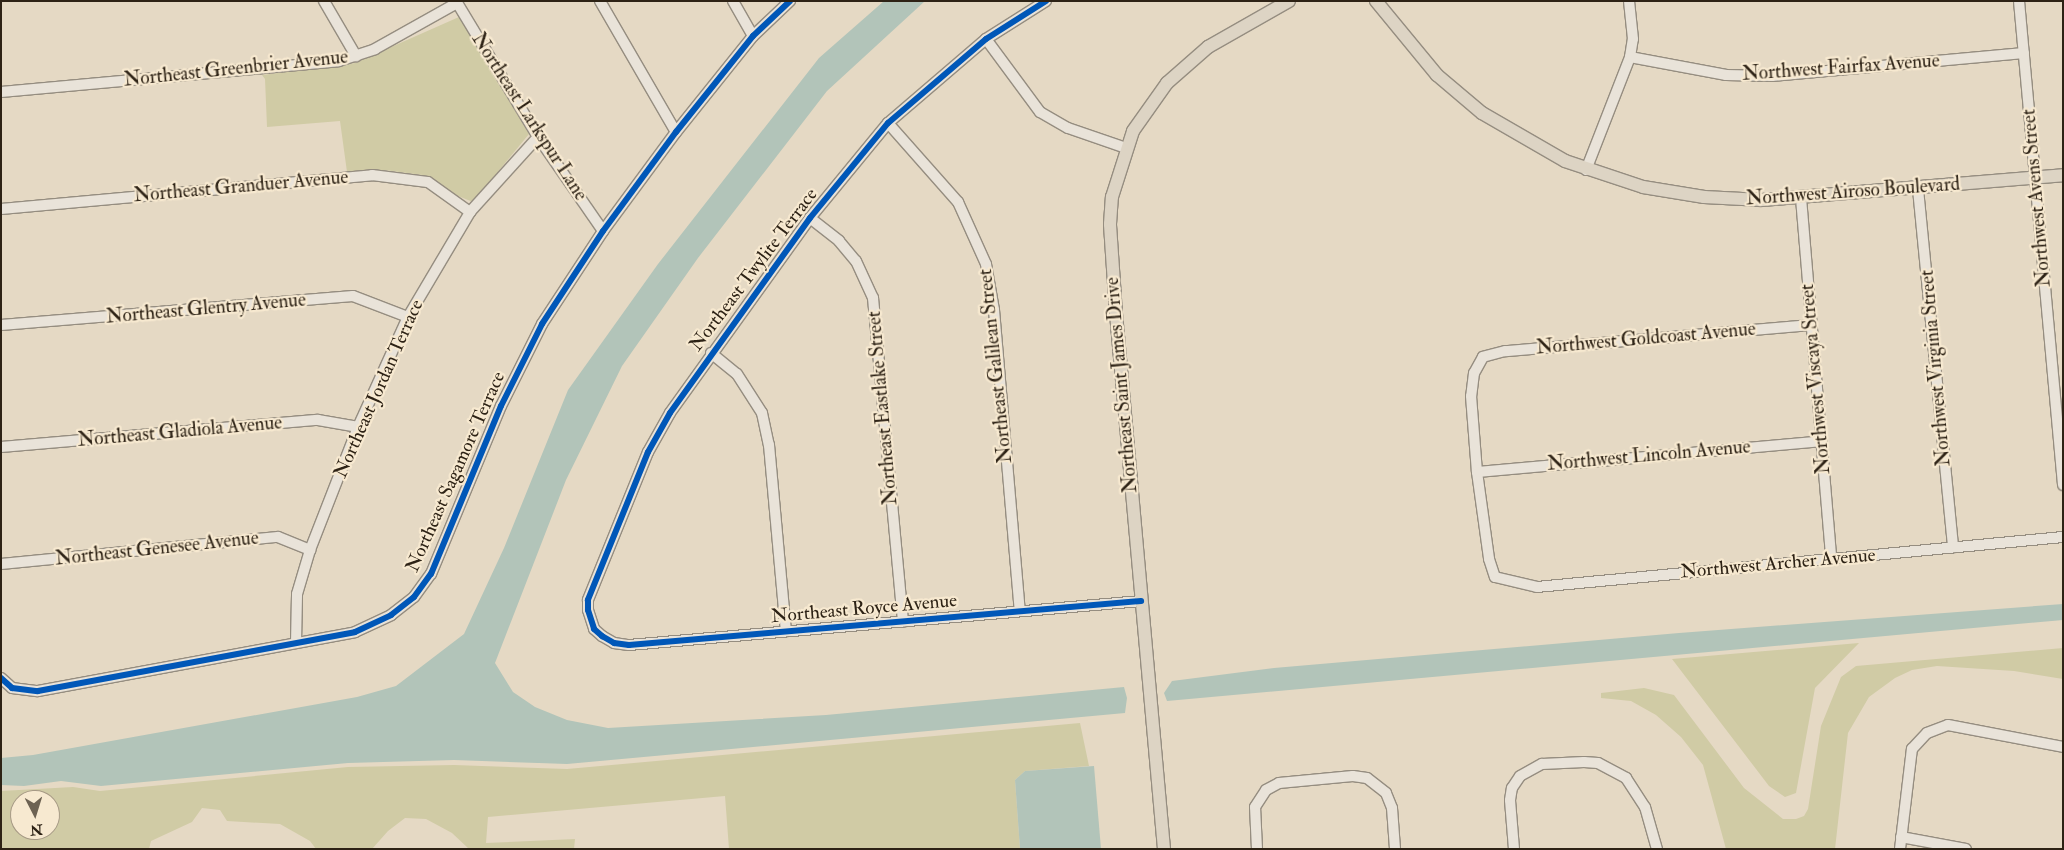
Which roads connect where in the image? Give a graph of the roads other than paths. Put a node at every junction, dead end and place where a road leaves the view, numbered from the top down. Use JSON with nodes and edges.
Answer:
{"nodes":[{"id":1,"x":324,"y":1,"type":"edge"},
{"id":2,"x":600,"y":1,"type":"edge"},
{"id":3,"x":733,"y":1,"type":"edge"},
{"id":4,"x":790,"y":1,"type":"edge"},
{"id":5,"x":1046,"y":1,"type":"edge"},
{"id":6,"x":1289,"y":1,"type":"edge"},
{"id":7,"x":1376,"y":1,"type":"edge"},
{"id":8,"x":1629,"y":1,"type":"edge"},
{"id":9,"x":2019,"y":1,"type":"edge"},
{"id":10,"x":456,"y":2,"type":"edge"},
{"id":11,"x":1279,"y":5,"type":"edge"},
{"id":12,"x":753,"y":36,"type":"junction"},
{"id":13,"x":986,"y":39,"type":"junction"},
{"id":14,"x":2024,"y":53,"type":"junction"},
{"id":15,"x":356,"y":56,"type":"junction"},
{"id":16,"x":1630,"y":57,"type":"junction"},
{"id":17,"x":1,"y":92,"type":"edge"},
{"id":18,"x":888,"y":123,"type":"junction"},
{"id":19,"x":676,"y":132,"type":"junction"},
{"id":20,"x":538,"y":137,"type":"junction"},
{"id":21,"x":1126,"y":148,"type":"junction"},
{"id":22,"x":1586,"y":170,"type":"junction"},
{"id":23,"x":2063,"y":175,"type":"edge"},
{"id":24,"x":2036,"y":178,"type":"junction"},
{"id":25,"x":1918,"y":189,"type":"junction"},
{"id":26,"x":1800,"y":198,"type":"junction"},
{"id":27,"x":1,"y":209,"type":"edge"},
{"id":28,"x":470,"y":212,"type":"junction"},
{"id":29,"x":810,"y":218,"type":"junction"},
{"id":30,"x":603,"y":231,"type":"junction"},
{"id":31,"x":408,"y":318,"type":"junction"},
{"id":32,"x":1,"y":325,"type":"edge"},
{"id":33,"x":1811,"y":325,"type":"junction"},
{"id":34,"x":711,"y":353,"type":"junction"},
{"id":35,"x":358,"y":427,"type":"junction"},
{"id":36,"x":1821,"y":442,"type":"junction"},
{"id":37,"x":1,"y":447,"type":"edge"},
{"id":38,"x":1477,"y":472,"type":"junction"},
{"id":39,"x":2063,"y":485,"type":"edge"},
{"id":40,"x":2063,"y":537,"type":"edge"},
{"id":41,"x":1953,"y":548,"type":"junction"},
{"id":42,"x":310,"y":550,"type":"junction"},
{"id":43,"x":1831,"y":559,"type":"junction"},
{"id":44,"x":1,"y":564,"type":"edge"},
{"id":45,"x":1141,"y":601,"type":"junction"},
{"id":46,"x":1020,"y":611,"type":"junction"},
{"id":47,"x":903,"y":622,"type":"junction"},
{"id":48,"x":594,"y":629,"type":"joint"},
{"id":49,"x":786,"y":631,"type":"junction"},
{"id":50,"x":296,"y":644,"type":"junction"},
{"id":51,"x":1,"y":678,"type":"edge"},
{"id":52,"x":2063,"y":747,"type":"edge"},
{"id":53,"x":1901,"y":837,"type":"junction"},
{"id":54,"x":1164,"y":849,"type":"edge"},
{"id":55,"x":1257,"y":849,"type":"edge"},
{"id":56,"x":1395,"y":849,"type":"edge"},
{"id":57,"x":1514,"y":849,"type":"edge"},
{"id":58,"x":1657,"y":849,"type":"edge"},
{"id":59,"x":1900,"y":849,"type":"edge"},
{"id":60,"x":1966,"y":849,"type":"edge"}],
"edges":[{"from":1,"to":15,"type":"street"},
{"from":2,"to":19,"type":"street"},
{"from":3,"to":12,"type":"street"},
{"from":4,"to":12,"type":"street","name":"Northeast Sagamore Terrace"},
{"from":5,"to":13,"type":"street","name":"Northeast Twylite Terrace"},
{"from":6,"to":11,"type":"main road","name":"Northeast Saint James Drive"},
{"from":7,"to":22,"type":"main road","name":"Northwest Airoso Boulevard"},
{"from":8,"to":16,"type":"street"},
{"from":9,"to":14,"type":"street","name":"Northwest Avens Street"},
{"from":10,"to":15,"type":"street","name":"Northeast Greenbrier Avenue"},
{"from":10,"to":20,"type":"street","name":"Northeast Larkspur Lane"},
{"from":11,"to":21,"type":"main road","name":"Northeast Saint James Drive"},
{"from":12,"to":19,"type":"street","name":"Northeast Sagamore Terrace"},
{"from":13,"to":18,"type":"street","name":"Northeast Twylite Terrace"},
{"from":13,"to":21,"type":"street"},
{"from":14,"to":16,"type":"street","name":"Northwest Fairfax Avenue"},
{"from":14,"to":24,"type":"street","name":"Northwest Avens Street"},
{"from":15,"to":17,"type":"street","name":"Northeast Greenbrier Avenue"},
{"from":16,"to":22,"type":"street"},
{"from":18,"to":29,"type":"street","name":"Northeast Twylite Terrace"},
{"from":18,"to":46,"type":"street","name":"Northeast Galilean Street"},
{"from":19,"to":30,"type":"street","name":"Northeast Sagamore Terrace"},
{"from":20,"to":28,"type":"street","name":"Northeast Jordan Terrace"},
{"from":20,"to":30,"type":"street","name":"Northeast Larkspur Lane"},
{"from":21,"to":45,"type":"main road","name":"Northeast Saint James Drive"},
{"from":22,"to":26,"type":"main road","name":"Northwest Airoso Boulevard"},
{"from":23,"to":24,"type":"main road","name":"Northwest Airoso Boulevard"},
{"from":24,"to":25,"type":"main road","name":"Northwest Airoso Boulevard"},
{"from":24,"to":39,"type":"street","name":"Northwest Avens Street"},
{"from":25,"to":26,"type":"main road","name":"Northwest Airoso Boulevard"},
{"from":25,"to":41,"type":"street","name":"Northwest Virginia Street"},
{"from":26,"to":33,"type":"street","name":"Northwest Viscaya Street"},
{"from":27,"to":28,"type":"street","name":"Northeast Granduer Avenue"},
{"from":28,"to":31,"type":"street","name":"Northeast Jordan Terrace"},
{"from":29,"to":34,"type":"street","name":"Northeast Twylite Terrace"},
{"from":29,"to":47,"type":"street","name":"Northeast Eastlake Street"},
{"from":30,"to":50,"type":"street","name":"Northeast Sagamore Terrace"},
{"from":31,"to":32,"type":"street","name":"Northeast Glentry Avenue"},
{"from":31,"to":35,"type":"street","name":"Northeast Jordan Terrace"},
{"from":33,"to":36,"type":"street","name":"Northwest Viscaya Street"},
{"from":33,"to":38,"type":"street","name":"Northwest Goldcoast Avenue"},
{"from":34,"to":48,"type":"street","name":"Northeast Twylite Terrace"},
{"from":34,"to":49,"type":"street"},
{"from":35,"to":37,"type":"street","name":"Northeast Gladiola Avenue"},
{"from":35,"to":42,"type":"street","name":"Northeast Jordan Terrace"},
{"from":36,"to":38,"type":"street","name":"Northwest Lincoln Avenue"},
{"from":36,"to":43,"type":"street","name":"Northwest Viscaya Street"},
{"from":38,"to":43,"type":"street","name":"Northwest Archer Avenue"},
{"from":40,"to":41,"type":"street","name":"Northwest Archer Avenue"},
{"from":41,"to":43,"type":"street","name":"Northwest Archer Avenue"},
{"from":42,"to":44,"type":"street","name":"Northeast Genesee Avenue"},
{"from":42,"to":50,"type":"street","name":"Northeast Jordan Terrace"},
{"from":45,"to":46,"type":"street","name":"Northeast Royce Avenue"},
{"from":45,"to":54,"type":"main road","name":"Northeast Saint James Drive"},
{"from":46,"to":47,"type":"street","name":"Northeast Royce Avenue"},
{"from":47,"to":49,"type":"street","name":"Northeast Royce Avenue"},
{"from":48,"to":49,"type":"street","name":"Northeast Royce Avenue"},
{"from":50,"to":51,"type":"street","name":"Northeast Sagamore Terrace"},
{"from":52,"to":53,"type":"street"},
{"from":53,"to":59,"type":"street"},
{"from":53,"to":60,"type":"street"},
{"from":55,"to":56,"type":"street"},
{"from":57,"to":58,"type":"street"}]}
